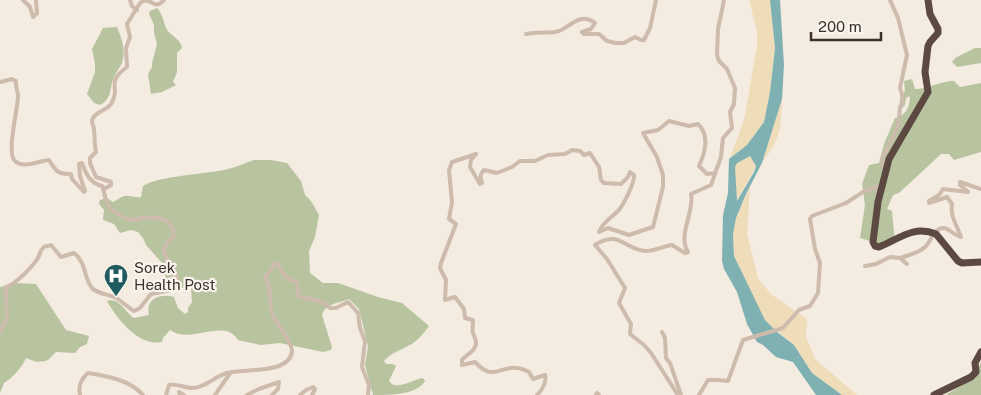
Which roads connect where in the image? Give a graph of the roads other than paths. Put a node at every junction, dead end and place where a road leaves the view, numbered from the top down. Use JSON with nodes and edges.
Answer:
{"nodes":[{"id":1,"x":23,"y":0,"type":"edge"},
{"id":2,"x":36,"y":0,"type":"edge"},
{"id":3,"x":130,"y":0,"type":"edge"},
{"id":4,"x":164,"y":0,"type":"edge"},
{"id":5,"x":656,"y":0,"type":"edge"},
{"id":6,"x":724,"y":0,"type":"edge"},
{"id":7,"x":890,"y":0,"type":"edge"},
{"id":8,"x":928,"y":0,"type":"edge"},
{"id":9,"x":137,"y":10,"type":"junction"},
{"id":10,"x":526,"y":34,"type":"dead end"},
{"id":11,"x":0,"y":82,"type":"edge"},
{"id":12,"x":715,"y":173,"type":"junction"},
{"id":13,"x":884,"y":176,"type":"junction"},
{"id":14,"x":882,"y":185,"type":"junction"},
{"id":15,"x":104,"y":189,"type":"junction"},
{"id":16,"x":981,"y":189,"type":"edge"},
{"id":17,"x":934,"y":233,"type":"junction"},
{"id":18,"x":900,"y":258,"type":"junction"},
{"id":19,"x":981,"y":262,"type":"edge"},
{"id":20,"x":907,"y":264,"type":"dead end"},
{"id":21,"x":865,"y":266,"type":"dead end"},
{"id":22,"x":0,"y":332,"type":"edge"},
{"id":23,"x":662,"y":332,"type":"dead end"},
{"id":24,"x":981,"y":352,"type":"edge"},
{"id":25,"x":231,"y":372,"type":"junction"},
{"id":26,"x":80,"y":395,"type":"edge"},
{"id":27,"x":142,"y":395,"type":"edge"},
{"id":28,"x":166,"y":395,"type":"edge"},
{"id":29,"x":215,"y":395,"type":"edge"},
{"id":30,"x":248,"y":395,"type":"edge"},
{"id":31,"x":272,"y":395,"type":"edge"},
{"id":32,"x":300,"y":395,"type":"edge"},
{"id":33,"x":312,"y":395,"type":"edge"},
{"id":34,"x":368,"y":395,"type":"edge"},
{"id":35,"x":537,"y":395,"type":"edge"},
{"id":36,"x":680,"y":395,"type":"edge"},
{"id":37,"x":699,"y":395,"type":"edge"},
{"id":38,"x":934,"y":395,"type":"edge"}],
"edges":[{"from":1,"to":2,"type":"street"},
{"from":3,"to":9,"type":"street"},
{"from":4,"to":9,"type":"street"},
{"from":5,"to":10,"type":"street"},
{"from":6,"to":12,"type":"street"},
{"from":7,"to":13,"type":"street"},
{"from":8,"to":13,"type":"highway"},
{"from":9,"to":15,"type":"street"},
{"from":11,"to":15,"type":"street"},
{"from":12,"to":35,"type":"street"},
{"from":12,"to":36,"type":"street"},
{"from":13,"to":14,"type":"highway"},
{"from":14,"to":17,"type":"highway"},
{"from":14,"to":37,"type":"street"},
{"from":15,"to":22,"type":"street"},
{"from":16,"to":17,"type":"street"},
{"from":17,"to":18,"type":"street"},
{"from":17,"to":19,"type":"highway"},
{"from":18,"to":20,"type":"street"},
{"from":18,"to":21,"type":"street"},
{"from":23,"to":36,"type":"street"},
{"from":24,"to":38,"type":"highway"},
{"from":25,"to":28,"type":"street"},
{"from":25,"to":29,"type":"street"},
{"from":25,"to":34,"type":"street"},
{"from":26,"to":27,"type":"street"},
{"from":30,"to":31,"type":"street"},
{"from":32,"to":33,"type":"street"}]}
